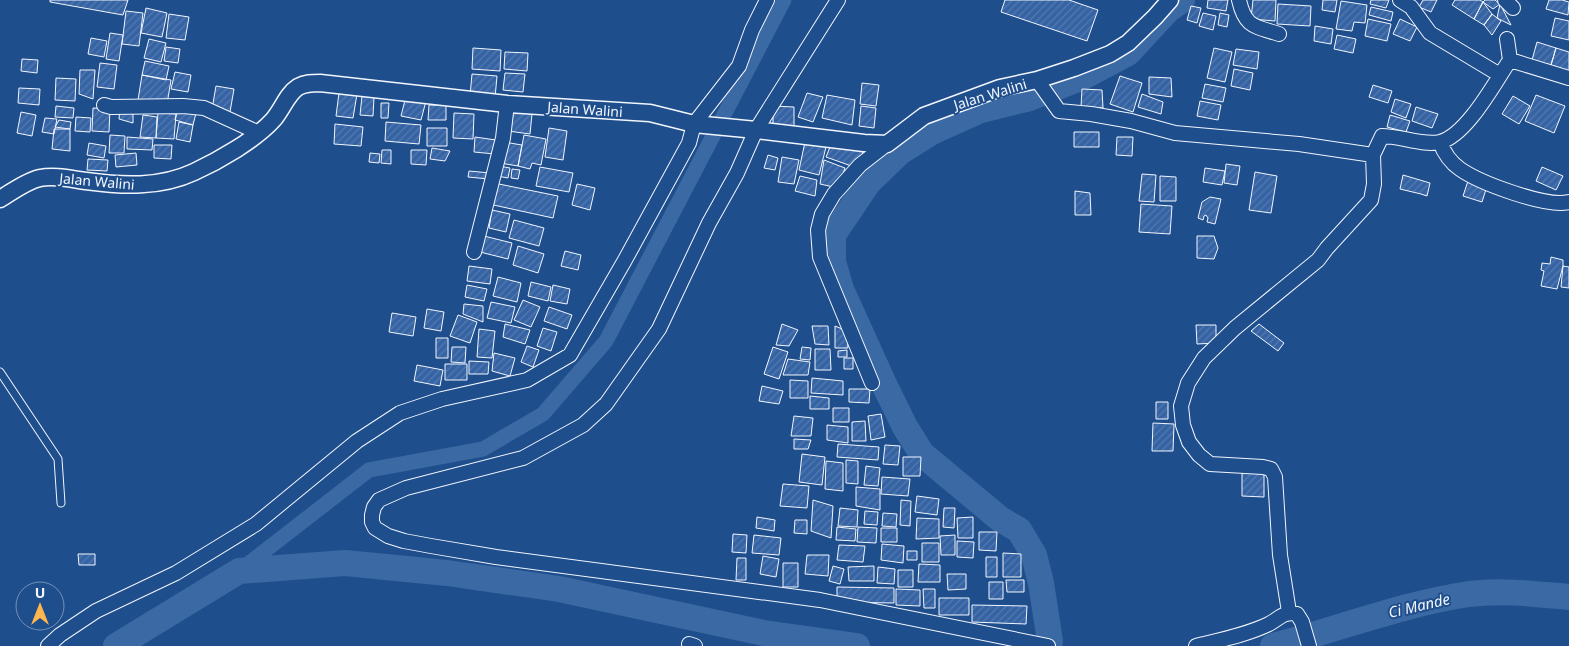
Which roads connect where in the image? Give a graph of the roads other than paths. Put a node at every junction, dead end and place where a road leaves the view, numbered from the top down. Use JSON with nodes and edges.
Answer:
{"nodes":[{"id":1,"x":767,"y":0,"type":"edge"},
{"id":2,"x":838,"y":0,"type":"edge"},
{"id":3,"x":1170,"y":0,"type":"edge"},
{"id":4,"x":1239,"y":0,"type":"edge"},
{"id":5,"x":1400,"y":0,"type":"edge"},
{"id":6,"x":1279,"y":34,"type":"dead end"},
{"id":7,"x":1507,"y":39,"type":"dead end"},
{"id":8,"x":1510,"y":60,"type":"junction"},
{"id":9,"x":1500,"y":75,"type":"junction"},
{"id":10,"x":1569,"y":78,"type":"edge"},
{"id":11,"x":1038,"y":83,"type":"junction"},
{"id":12,"x":508,"y":104,"type":"junction"},
{"id":13,"x":104,"y":105,"type":"dead end"},
{"id":14,"x":696,"y":124,"type":"junction"},
{"id":15,"x":752,"y":129,"type":"junction"},
{"id":16,"x":259,"y":133,"type":"junction"},
{"id":17,"x":1440,"y":142,"type":"junction"},
{"id":18,"x":887,"y":144,"type":"junction"},
{"id":19,"x":1373,"y":155,"type":"junction"},
{"id":20,"x":0,"y":199,"type":"edge"},
{"id":21,"x":1569,"y":202,"type":"edge"},
{"id":22,"x":474,"y":252,"type":"dead end"},
{"id":23,"x":0,"y":372,"type":"edge"},
{"id":24,"x":872,"y":384,"type":"dead end"},
{"id":25,"x":61,"y":503,"type":"dead end"},
{"id":26,"x":1289,"y":612,"type":"junction"},
{"id":27,"x":1044,"y":645,"type":"edge"},
{"id":28,"x":48,"y":646,"type":"edge"},
{"id":29,"x":1196,"y":646,"type":"edge"},
{"id":30,"x":1309,"y":646,"type":"edge"}],
"edges":[{"from":1,"to":14,"type":"street"},
{"from":2,"to":15,"type":"street"},
{"from":3,"to":11,"type":"street","name":"Jalan Walini"},
{"from":4,"to":6,"type":"street"},
{"from":5,"to":9,"type":"street"},
{"from":7,"to":8,"type":"street"},
{"from":8,"to":9,"type":"street"},
{"from":8,"to":10,"type":"street"},
{"from":9,"to":17,"type":"street"},
{"from":11,"to":18,"type":"street","name":"Jalan Walini"},
{"from":11,"to":19,"type":"street"},
{"from":12,"to":14,"type":"street","name":"Jalan Walini"},
{"from":12,"to":16,"type":"street","name":"Jalan Walini"},
{"from":12,"to":22,"type":"street"},
{"from":13,"to":16,"type":"street"},
{"from":14,"to":15,"type":"street","name":"Jalan Walini"},
{"from":14,"to":28,"type":"street"},
{"from":15,"to":18,"type":"street","name":"Jalan Walini"},
{"from":15,"to":27,"type":"street"},
{"from":16,"to":20,"type":"street","name":"Jalan Walini"},
{"from":17,"to":19,"type":"street"},
{"from":17,"to":21,"type":"street"},
{"from":18,"to":24,"type":"street"},
{"from":19,"to":26,"type":"street"},
{"from":23,"to":25,"type":"lane"},
{"from":26,"to":29,"type":"street"},
{"from":26,"to":30,"type":"street"}]}
